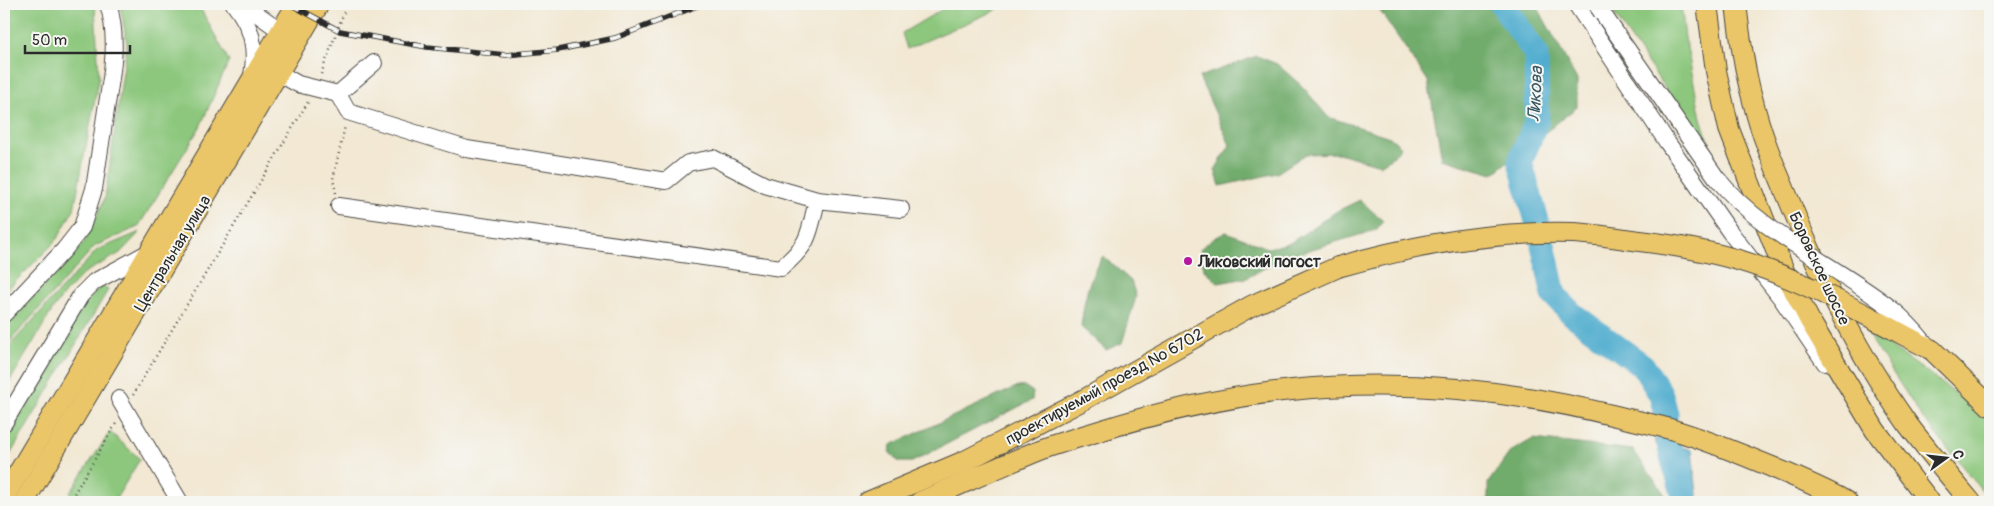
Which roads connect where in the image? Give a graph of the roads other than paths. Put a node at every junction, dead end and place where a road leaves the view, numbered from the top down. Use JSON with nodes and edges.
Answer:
{"nodes":[{"id":1,"x":108,"y":4,"type":"edge"},
{"id":2,"x":234,"y":4,"type":"edge"},
{"id":3,"x":243,"y":4,"type":"edge"},
{"id":4,"x":297,"y":4,"type":"edge"},
{"id":5,"x":319,"y":4,"type":"edge"},
{"id":6,"x":1576,"y":4,"type":"edge"},
{"id":7,"x":1706,"y":4,"type":"edge"},
{"id":8,"x":1736,"y":4,"type":"edge"},
{"id":9,"x":1597,"y":5,"type":"edge"},
{"id":10,"x":281,"y":31,"type":"junction"},
{"id":11,"x":292,"y":51,"type":"junction"},
{"id":12,"x":374,"y":63,"type":"dead end"},
{"id":13,"x":278,"y":73,"type":"junction"},
{"id":14,"x":251,"y":81,"type":"junction"},
{"id":15,"x":338,"y":94,"type":"junction"},
{"id":16,"x":817,"y":200,"type":"junction"},
{"id":17,"x":340,"y":206,"type":"road end"},
{"id":18,"x":901,"y":209,"type":"dead end"},
{"id":19,"x":149,"y":252,"type":"junction"},
{"id":20,"x":4,"y":314,"type":"edge"},
{"id":21,"x":1932,"y":350,"type":"junction"},
{"id":22,"x":126,"y":397,"type":"road end"},
{"id":23,"x":1990,"y":406,"type":"edge"},
{"id":24,"x":4,"y":423,"type":"edge"},
{"id":25,"x":1875,"y":430,"type":"junction"},
{"id":26,"x":4,"y":497,"type":"edge"},
{"id":27,"x":24,"y":502,"type":"edge"},
{"id":28,"x":180,"y":502,"type":"edge"},
{"id":29,"x":868,"y":502,"type":"edge"},
{"id":30,"x":920,"y":502,"type":"edge"},
{"id":31,"x":1846,"y":502,"type":"edge"},
{"id":32,"x":1930,"y":502,"type":"edge"},
{"id":33,"x":1971,"y":502,"type":"edge"}],
"edges":[{"from":1,"to":20,"type":"street"},
{"from":2,"to":14,"type":"street"},
{"from":3,"to":10,"type":"street"},
{"from":4,"to":10,"type":"main road","name":"Центральная улица"},
{"from":5,"to":11,"type":"main road","name":"Центральная улица"},
{"from":6,"to":25,"type":"street"},
{"from":7,"to":25,"type":"main road","name":"Боровское шоссе"},
{"from":8,"to":33,"type":"main road","name":"Боровское шоссе"},
{"from":9,"to":21,"type":"street","bridge":true},
{"from":10,"to":11,"type":"street"},
{"from":10,"to":14,"type":"main road","name":"Центральная улица"},
{"from":11,"to":13,"type":"main road","name":"Центральная улица"},
{"from":12,"to":15,"type":"street"},
{"from":13,"to":15,"type":"street"},
{"from":13,"to":27,"type":"main road","name":"Центральная улица"},
{"from":14,"to":19,"type":"main road","name":"Центральная улица"},
{"from":15,"to":16,"type":"street"},
{"from":16,"to":17,"type":"street"},
{"from":16,"to":18,"type":"street"},
{"from":19,"to":24,"type":"street"},
{"from":19,"to":26,"type":"main road","name":"Центральная улица"},
{"from":21,"to":23,"type":"main road","name":"проектируемый проезд № 6702"},
{"from":21,"to":29,"type":"main road","name":"проектируемый проезд № 6702","bridge":true},
{"from":22,"to":28,"type":"street"},
{"from":25,"to":32,"type":"main road","name":"Боровское шоссе"},
{"from":30,"to":31,"type":"main road","name":"проектируемый проезд № 6702"}]}
